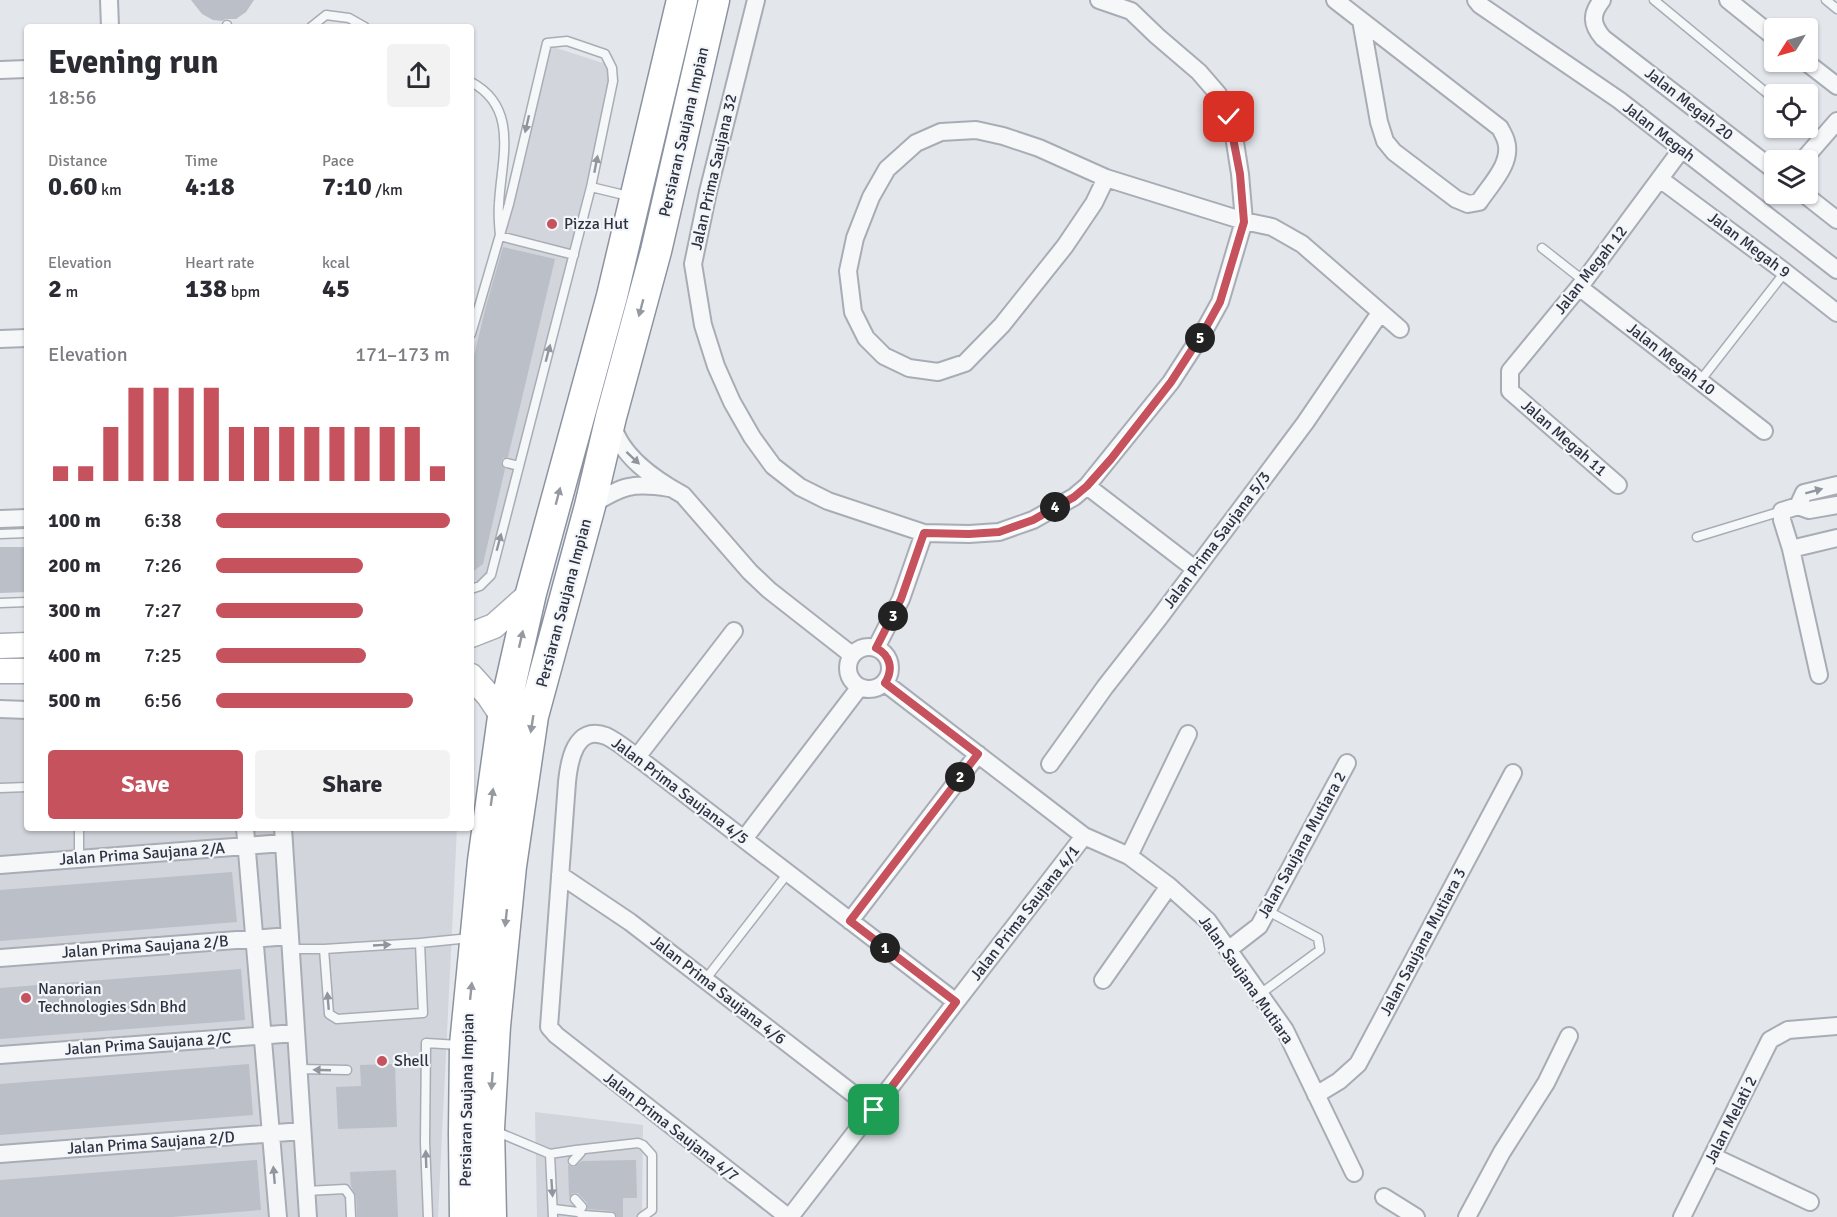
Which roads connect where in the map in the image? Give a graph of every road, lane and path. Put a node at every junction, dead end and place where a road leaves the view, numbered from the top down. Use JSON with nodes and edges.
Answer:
{"nodes":[{"id":1,"x":109,"y":0,"type":"edge"},
{"id":2,"x":682,"y":0,"type":"edge"},
{"id":3,"x":714,"y":0,"type":"edge"},
{"id":4,"x":756,"y":0,"type":"edge"},
{"id":5,"x":1099,"y":0,"type":"edge"},
{"id":6,"x":1335,"y":0,"type":"edge"},
{"id":7,"x":1476,"y":0,"type":"edge"},
{"id":8,"x":1602,"y":0,"type":"edge"},
{"id":9,"x":1654,"y":0,"type":"edge"},
{"id":10,"x":1728,"y":0,"type":"edge"},
{"id":11,"x":1826,"y":0,"type":"edge"},
{"id":12,"x":1135,"y":5,"type":"edge"},
{"id":13,"x":1837,"y":9,"type":"edge"},
{"id":14,"x":1361,"y":20,"type":"junction"},
{"id":15,"x":110,"y":24,"type":"edge"},
{"id":16,"x":314,"y":24,"type":"edge"},
{"id":17,"x":360,"y":24,"type":"edge"},
{"id":18,"x":1764,"y":29,"type":"edge"},
{"id":19,"x":24,"y":69,"type":"edge"},
{"id":20,"x":0,"y":70,"type":"edge"},
{"id":21,"x":1818,"y":71,"type":"edge"},
{"id":22,"x":664,"y":80,"type":"junction"},
{"id":23,"x":474,"y":85,"type":"edge"},
{"id":24,"x":1837,"y":86,"type":"edge"},
{"id":25,"x":1764,"y":91,"type":"edge"},
{"id":26,"x":1837,"y":121,"type":"edge"},
{"id":27,"x":1818,"y":135,"type":"edge"},
{"id":28,"x":1822,"y":138,"type":"junction"},
{"id":29,"x":1682,"y":150,"type":"junction"},
{"id":30,"x":1812,"y":150,"type":"edge"},
{"id":31,"x":1764,"y":162,"type":"edge"},
{"id":32,"x":1106,"y":178,"type":"junction"},
{"id":33,"x":1660,"y":179,"type":"junction"},
{"id":34,"x":591,"y":187,"type":"junction"},
{"id":35,"x":620,"y":194,"type":"junction"},
{"id":36,"x":1817,"y":204,"type":"edge"},
{"id":37,"x":1837,"y":220,"type":"edge"},
{"id":38,"x":1244,"y":222,"type":"junction"},
{"id":39,"x":500,"y":236,"type":"junction"},
{"id":40,"x":1542,"y":248,"type":"dead end"},
{"id":41,"x":574,"y":255,"type":"junction"},
{"id":42,"x":1837,"y":270,"type":"edge"},
{"id":43,"x":1785,"y":272,"type":"junction"},
{"id":44,"x":1582,"y":284,"type":"junction"},
{"id":45,"x":612,"y":296,"type":"junction"},
{"id":46,"x":1380,"y":313,"type":"junction"},
{"id":47,"x":1837,"y":313,"type":"edge"},
{"id":48,"x":474,"y":324,"type":"edge"},
{"id":49,"x":1400,"y":329,"type":"dead end"},
{"id":50,"x":24,"y":338,"type":"edge"},
{"id":51,"x":0,"y":339,"type":"edge"},
{"id":52,"x":1700,"y":381,"type":"junction"},
{"id":53,"x":1510,"y":391,"type":"joint"},
{"id":54,"x":610,"y":417,"type":"junction"},
{"id":55,"x":1764,"y":431,"type":"dead end"},
{"id":56,"x":507,"y":463,"type":"dead end"},
{"id":57,"x":519,"y":466,"type":"junction"},
{"id":58,"x":1618,"y":484,"type":"dead end"},
{"id":59,"x":1837,"y":485,"type":"edge"},
{"id":60,"x":1087,"y":486,"type":"junction"},
{"id":61,"x":670,"y":488,"type":"junction"},
{"id":62,"x":1837,"y":505,"type":"edge"},
{"id":63,"x":590,"y":506,"type":"junction"},
{"id":64,"x":1790,"y":508,"type":"junction"},
{"id":65,"x":24,"y":518,"type":"edge"},
{"id":66,"x":0,"y":519,"type":"edge"},
{"id":67,"x":924,"y":533,"type":"junction"},
{"id":68,"x":0,"y":534,"type":"edge"},
{"id":69,"x":24,"y":534,"type":"edge"},
{"id":70,"x":1697,"y":537,"type":"dead end"},
{"id":71,"x":1837,"y":538,"type":"edge"},
{"id":72,"x":1791,"y":549,"type":"junction"},
{"id":73,"x":1195,"y":569,"type":"junction"},
{"id":74,"x":474,"y":588,"type":"edge"},
{"id":75,"x":531,"y":593,"type":"junction"},
{"id":76,"x":24,"y":602,"type":"edge"},
{"id":77,"x":0,"y":603,"type":"edge"},
{"id":78,"x":734,"y":631,"type":"dead end"},
{"id":79,"x":474,"y":634,"type":"edge"},
{"id":80,"x":24,"y":645,"type":"edge"},
{"id":81,"x":0,"y":646,"type":"edge"},
{"id":82,"x":876,"y":648,"type":"junction"},
{"id":83,"x":852,"y":655,"type":"junction"},
{"id":84,"x":24,"y":671,"type":"edge"},
{"id":85,"x":0,"y":672,"type":"edge"},
{"id":86,"x":1819,"y":675,"type":"dead end"},
{"id":87,"x":474,"y":678,"type":"edge"},
{"id":88,"x":885,"y":683,"type":"junction"},
{"id":89,"x":859,"y":688,"type":"junction"},
{"id":90,"x":0,"y":710,"type":"edge"},
{"id":91,"x":24,"y":710,"type":"edge"},
{"id":92,"x":503,"y":717,"type":"junction"},
{"id":93,"x":1188,"y":734,"type":"dead end"},
{"id":94,"x":978,"y":754,"type":"junction"},
{"id":95,"x":638,"y":757,"type":"junction"},
{"id":96,"x":1347,"y":763,"type":"dead end"},
{"id":97,"x":1050,"y":764,"type":"dead end"},
{"id":98,"x":1513,"y":773,"type":"dead end"},
{"id":99,"x":24,"y":787,"type":"edge"},
{"id":100,"x":0,"y":788,"type":"edge"},
{"id":101,"x":79,"y":831,"type":"edge"},
{"id":102,"x":245,"y":831,"type":"edge"},
{"id":103,"x":283,"y":836,"type":"edge"},
{"id":104,"x":1084,"y":836,"type":"junction"},
{"id":105,"x":744,"y":839,"type":"junction"},
{"id":106,"x":246,"y":846,"type":"junction"},
{"id":107,"x":1129,"y":856,"type":"junction"},
{"id":108,"x":79,"y":858,"type":"junction"},
{"id":109,"x":0,"y":864,"type":"edge"},
{"id":110,"x":788,"y":873,"type":"junction"},
{"id":111,"x":560,"y":875,"type":"junction"},
{"id":112,"x":1169,"y":886,"type":"junction"},
{"id":113,"x":1268,"y":911,"type":"junction"},
{"id":114,"x":850,"y":921,"type":"junction"},
{"id":115,"x":476,"y":938,"type":"junction"},
{"id":116,"x":254,"y":939,"type":"junction"},
{"id":117,"x":290,"y":942,"type":"junction"},
{"id":118,"x":420,"y":943,"type":"junction"},
{"id":119,"x":324,"y":949,"type":"junction"},
{"id":120,"x":1228,"y":950,"type":"junction"},
{"id":121,"x":0,"y":958,"type":"edge"},
{"id":122,"x":705,"y":980,"type":"junction"},
{"id":123,"x":1102,"y":980,"type":"dead end"},
{"id":124,"x":1260,"y":994,"type":"junction"},
{"id":125,"x":956,"y":1002,"type":"junction"},
{"id":126,"x":1837,"y":1026,"type":"edge"},
{"id":127,"x":296,"y":1033,"type":"junction"},
{"id":128,"x":262,"y":1035,"type":"junction"},
{"id":129,"x":555,"y":1035,"type":"joint"},
{"id":130,"x":1569,"y":1036,"type":"dead end"},
{"id":131,"x":465,"y":1045,"type":"junction"},
{"id":132,"x":0,"y":1055,"type":"edge"},
{"id":133,"x":298,"y":1069,"type":"junction"},
{"id":134,"x":347,"y":1070,"type":"dead end"},
{"id":135,"x":1316,"y":1095,"type":"junction"},
{"id":136,"x":874,"y":1110,"type":"junction"},
{"id":137,"x":489,"y":1128,"type":"junction"},
{"id":138,"x":302,"y":1131,"type":"junction"},
{"id":139,"x":270,"y":1134,"type":"junction"},
{"id":140,"x":576,"y":1150,"type":"junction"},
{"id":141,"x":0,"y":1154,"type":"edge"},
{"id":142,"x":550,"y":1154,"type":"junction"},
{"id":143,"x":1712,"y":1156,"type":"junction"},
{"id":144,"x":573,"y":1161,"type":"dead end"},
{"id":145,"x":1354,"y":1173,"type":"dead end"},
{"id":146,"x":306,"y":1191,"type":"junction"},
{"id":147,"x":1384,"y":1197,"type":"dead end"},
{"id":148,"x":575,"y":1199,"type":"dead end"},
{"id":149,"x":1810,"y":1202,"type":"dead end"},
{"id":150,"x":578,"y":1212,"type":"junction"},
{"id":151,"x":553,"y":1213,"type":"edge"},
{"id":152,"x":278,"y":1217,"type":"edge"},
{"id":153,"x":308,"y":1217,"type":"edge"},
{"id":154,"x":351,"y":1217,"type":"edge"},
{"id":155,"x":428,"y":1217,"type":"edge"},
{"id":156,"x":465,"y":1217,"type":"edge"},
{"id":157,"x":491,"y":1217,"type":"edge"},
{"id":158,"x":611,"y":1217,"type":"edge"},
{"id":159,"x":642,"y":1217,"type":"edge"},
{"id":160,"x":789,"y":1217,"type":"edge"},
{"id":161,"x":1416,"y":1217,"type":"edge"},
{"id":162,"x":1467,"y":1217,"type":"edge"},
{"id":163,"x":1682,"y":1217,"type":"edge"}],
"edges":[{"from":1,"to":15,"type":"street"},
{"from":2,"to":22,"type":"highway","name":"Persiaran Saujana Impian"},
{"from":3,"to":54,"type":"highway","name":"Persiaran Saujana Impian","one_way":true},
{"from":4,"to":67,"type":"street","name":"Jalan Prima Saujana 32"},
{"from":5,"to":12,"type":"street"},
{"from":6,"to":14,"type":"street"},
{"from":7,"to":29,"type":"street","name":"Jalan Megah"},
{"from":8,"to":31,"type":"street","name":"Jalan Megah 20"},
{"from":9,"to":25,"type":"lane"},
{"from":10,"to":18,"type":"street"},
{"from":11,"to":13,"type":"lane"},
{"from":12,"to":38,"type":"street"},
{"from":14,"to":14,"type":"street"},
{"from":16,"to":17,"type":"lane"},
{"from":19,"to":20,"type":"street"},
{"from":21,"to":24,"type":"street"},
{"from":22,"to":35,"type":"highway"},
{"from":22,"to":45,"type":"highway","name":"Persiaran Saujana Impian"},
{"from":23,"to":39,"type":"lane"},
{"from":26,"to":28,"type":"street"},
{"from":27,"to":28,"type":"lane"},
{"from":28,"to":30,"type":"street"},
{"from":29,"to":33,"type":"street","name":"Jalan Megah 12"},
{"from":29,"to":42,"type":"street","name":"Jalan Megah"},
{"from":32,"to":32,"type":"street"},
{"from":32,"to":38,"type":"street"},
{"from":33,"to":43,"type":"street","name":"Jalan Megah 9"},
{"from":33,"to":44,"type":"street","name":"Jalan Megah 12"},
{"from":34,"to":35,"type":"lane"},
{"from":34,"to":39,"type":"lane","one_way":true},
{"from":34,"to":41,"type":"lane"},
{"from":35,"to":45,"type":"highway"},
{"from":36,"to":37,"type":"street"},
{"from":38,"to":46,"type":"street"},
{"from":38,"to":60,"type":"street","name":"Jalan Prima Saujana 32"},
{"from":39,"to":41,"type":"lane"},
{"from":39,"to":48,"type":"lane"},
{"from":40,"to":44,"type":"lane"},
{"from":57,"to":41,"type":"lane","one_way":true},
{"from":43,"to":47,"type":"street","name":"Jalan Megah 9"},
{"from":43,"to":52,"type":"lane"},
{"from":44,"to":52,"type":"street","name":"Jalan Megah 10"},
{"from":44,"to":53,"type":"street","name":"Jalan Megah 12"},
{"from":75,"to":45,"type":"highway","name":"Persiaran Saujana Impian","one_way":true},
{"from":46,"to":49,"type":"street"},
{"from":46,"to":73,"type":"street","name":"Jalan Prima Saujana 5/3"},
{"from":50,"to":51,"type":"street"},
{"from":52,"to":55,"type":"street","name":"Jalan Megah 10"},
{"from":53,"to":58,"type":"street","name":"Jalan Megah 11"},
{"from":54,"to":61,"type":"street","one_way":true},
{"from":54,"to":63,"type":"highway","name":"Persiaran Saujana Impian"},
{"from":56,"to":57,"type":"lane"},
{"from":74,"to":57,"type":"lane","one_way":true},
{"from":64,"to":59,"type":"street","one_way":true},
{"from":60,"to":67,"type":"street","name":"Jalan Prima Saujana 32"},
{"from":60,"to":73,"type":"street"},
{"from":61,"to":63,"type":"street"},
{"from":61,"to":83,"type":"street"},
{"from":62,"to":64,"type":"street"},
{"from":63,"to":137,"type":"highway","name":"Persiaran Saujana Impian","one_way":true},
{"from":64,"to":70,"type":"lane"},
{"from":64,"to":72,"type":"street"},
{"from":65,"to":66,"type":"street"},
{"from":67,"to":82,"type":"street"},
{"from":68,"to":69,"type":"lane"},
{"from":71,"to":72,"type":"street"},
{"from":72,"to":86,"type":"street"},
{"from":73,"to":97,"type":"street","name":"Jalan Prima Saujana 5/3"},
{"from":75,"to":79,"type":"street"},
{"from":92,"to":75,"type":"highway","name":"Persiaran Saujana Impian","one_way":true},
{"from":76,"to":77,"type":"lane"},
{"from":78,"to":95,"type":"street"},
{"from":80,"to":81,"type":"street"},
{"from":82,"to":83,"type":"street"},
{"from":82,"to":88,"type":"street"},
{"from":83,"to":89,"type":"street"},
{"from":84,"to":85,"type":"street"},
{"from":87,"to":92,"type":"street"},
{"from":88,"to":89,"type":"street"},
{"from":88,"to":94,"type":"street","name":"Jalan Saujana Mutiara"},
{"from":89,"to":105,"type":"street"},
{"from":90,"to":91,"type":"street"},
{"from":115,"to":92,"type":"highway","name":"Persiaran Saujana Impian","one_way":true},
{"from":93,"to":107,"type":"street"},
{"from":94,"to":104,"type":"street","name":"Jalan Saujana Mutiara"},
{"from":94,"to":114,"type":"street"},
{"from":95,"to":105,"type":"street","name":"Jalan Prima Saujana 4/5"},
{"from":95,"to":111,"type":"street","name":"Jalan Prima Saujana 4/5"},
{"from":96,"to":113,"type":"street","name":"Jalan Saujana Mutiara 2"},
{"from":98,"to":135,"type":"street","name":"Jalan Saujana Mutiara 3"},
{"from":99,"to":100,"type":"lane"},
{"from":101,"to":108,"type":"lane"},
{"from":102,"to":106,"type":"street"},
{"from":103,"to":106,"type":"street","name":"Jalan Prima Saujana 2/A"},
{"from":103,"to":117,"type":"street"},
{"from":104,"to":107,"type":"street","name":"Jalan Saujana Mutiara"},
{"from":104,"to":125,"type":"street","name":"Jalan Prima Saujana 4/1"},
{"from":105,"to":110,"type":"street","name":"Jalan Prima Saujana 4/5"},
{"from":106,"to":108,"type":"street","name":"Jalan Prima Saujana 2/A"},
{"from":106,"to":116,"type":"street"},
{"from":107,"to":112,"type":"street","name":"Jalan Saujana Mutiara"},
{"from":108,"to":109,"type":"street","name":"Jalan Prima Saujana 2/A"},
{"from":110,"to":114,"type":"street","name":"Jalan Prima Saujana 4/5"},
{"from":110,"to":122,"type":"lane"},
{"from":111,"to":122,"type":"street","name":"Jalan Prima Saujana 4/6"},
{"from":111,"to":129,"type":"street","name":"Jalan Prima Saujana 4/5"},
{"from":112,"to":120,"type":"street","name":"Jalan Saujana Mutiara"},
{"from":112,"to":123,"type":"street"},
{"from":113,"to":120,"type":"street","name":"Jalan Saujana Mutiara 2"},
{"from":113,"to":124,"type":"lane"},
{"from":114,"to":125,"type":"street","name":"Jalan Prima Saujana 4/5"},
{"from":115,"to":118,"type":"lane"},
{"from":131,"to":115,"type":"highway","name":"Persiaran Saujana Impian","one_way":true},
{"from":116,"to":117,"type":"street","name":"Jalan Prima Saujana 2/B"},
{"from":116,"to":121,"type":"street","name":"Jalan Prima Saujana 2/B"},
{"from":116,"to":128,"type":"street"},
{"from":117,"to":119,"type":"lane"},
{"from":117,"to":127,"type":"street"},
{"from":119,"to":118,"type":"lane","one_way":true},
{"from":118,"to":119,"type":"lane","one_way":true},
{"from":120,"to":124,"type":"street","name":"Jalan Saujana Mutiara"},
{"from":122,"to":136,"type":"street","name":"Jalan Prima Saujana 4/6"},
{"from":124,"to":135,"type":"street","name":"Jalan Saujana Mutiara"},
{"from":125,"to":136,"type":"street","name":"Jalan Prima Saujana 4/1"},
{"from":126,"to":143,"type":"street","name":"Jalan Melati 2"},
{"from":127,"to":128,"type":"street","name":"Jalan Prima Saujana 2/C"},
{"from":127,"to":133,"type":"street"},
{"from":128,"to":132,"type":"street","name":"Jalan Prima Saujana 2/C"},
{"from":128,"to":139,"type":"street"},
{"from":129,"to":160,"type":"street","name":"Jalan Prima Saujana 4/7"},
{"from":130,"to":162,"type":"street"},
{"from":155,"to":131,"type":"lane","one_way":true},
{"from":131,"to":156,"type":"highway","name":"Persiaran Saujana Impian"},
{"from":134,"to":133,"type":"lane","one_way":true},
{"from":133,"to":138,"type":"street"},
{"from":135,"to":145,"type":"street","name":"Jalan Saujana Mutiara"},
{"from":136,"to":160,"type":"street","name":"Jalan Prima Saujana 4/1"},
{"from":137,"to":142,"type":"lane"},
{"from":137,"to":157,"type":"highway","name":"Persiaran Saujana Impian"},
{"from":138,"to":139,"type":"street","name":"Jalan Prima Saujana 2/D"},
{"from":138,"to":146,"type":"street"},
{"from":139,"to":141,"type":"street","name":"Jalan Prima Saujana 2/D"},
{"from":152,"to":139,"type":"street","one_way":true},
{"from":140,"to":142,"type":"lane"},
{"from":140,"to":144,"type":"lane"},
{"from":140,"to":159,"type":"lane"},
{"from":142,"to":151,"type":"lane","one_way":true},
{"from":143,"to":149,"type":"street"},
{"from":143,"to":163,"type":"street","name":"Jalan Melati 2"},
{"from":146,"to":153,"type":"street"},
{"from":146,"to":154,"type":"lane"},
{"from":147,"to":161,"type":"street"},
{"from":148,"to":150,"type":"lane"},
{"from":150,"to":151,"type":"lane"},
{"from":150,"to":158,"type":"lane"}]}
